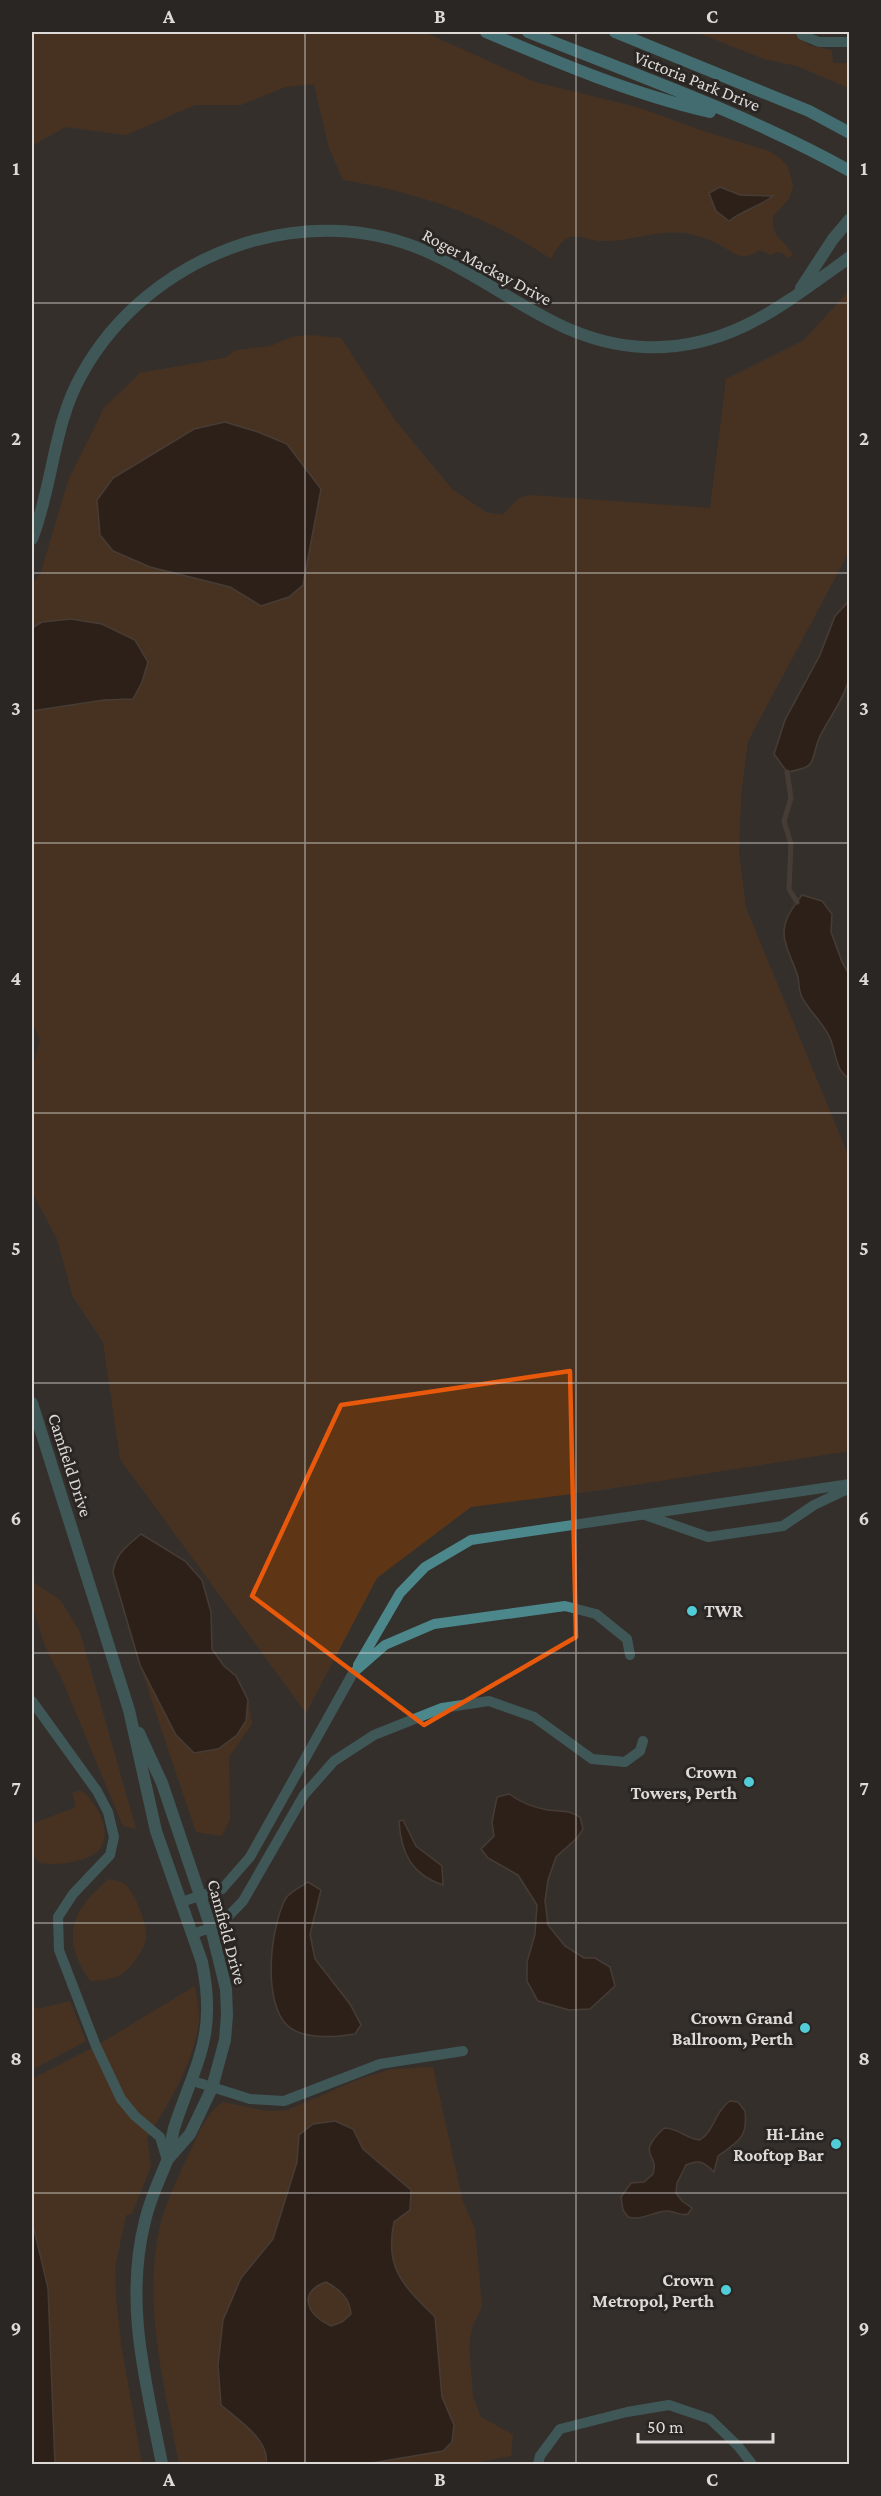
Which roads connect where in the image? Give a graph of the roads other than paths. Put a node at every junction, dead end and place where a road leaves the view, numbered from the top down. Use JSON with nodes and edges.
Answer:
{"nodes":[{"id":1,"x":486,"y":32,"type":"edge"},
{"id":2,"x":528,"y":32,"type":"edge"},
{"id":3,"x":615,"y":32,"type":"edge"},
{"id":4,"x":801,"y":32,"type":"edge"},
{"id":5,"x":849,"y":42,"type":"edge"},
{"id":6,"x":747,"y":121,"type":"junction"},
{"id":7,"x":849,"y":133,"type":"edge"},
{"id":8,"x":849,"y":171,"type":"edge"},
{"id":9,"x":849,"y":219,"type":"edge"},
{"id":10,"x":849,"y":257,"type":"edge"},
{"id":11,"x":797,"y":294,"type":"junction"},
{"id":12,"x":32,"y":539,"type":"edge"},
{"id":13,"x":32,"y":1403,"type":"edge"},
{"id":14,"x":849,"y":1486,"type":"edge"},
{"id":15,"x":642,"y":1514,"type":"junction"},
{"id":16,"x":630,"y":1655,"type":"dead end"},
{"id":17,"x":353,"y":1673,"type":"junction"},
{"id":18,"x":32,"y":1701,"type":"edge"},
{"id":19,"x":129,"y":1710,"type":"junction"},
{"id":20,"x":643,"y":1741,"type":"dead end"},
{"id":21,"x":200,"y":1897,"type":"junction"},
{"id":22,"x":181,"y":1902,"type":"junction"},
{"id":23,"x":211,"y":1928,"type":"junction"},
{"id":24,"x":192,"y":1934,"type":"junction"},
{"id":25,"x":463,"y":2051,"type":"dead end"},
{"id":26,"x":193,"y":2081,"type":"junction"},
{"id":27,"x":212,"y":2088,"type":"junction"},
{"id":28,"x":167,"y":2160,"type":"junction"},
{"id":29,"x":162,"y":2464,"type":"edge"},
{"id":30,"x":538,"y":2464,"type":"edge"},
{"id":31,"x":752,"y":2464,"type":"edge"}],
"edges":[{"from":1,"to":6,"type":"street"},
{"from":2,"to":6,"type":"street","name":"Victoria Park Drive"},
{"from":3,"to":7,"type":"street","name":"Victoria Park Drive"},
{"from":4,"to":5,"type":"lane"},
{"from":6,"to":8,"type":"street","name":"Victoria Park Drive"},
{"from":9,"to":11,"type":"street","name":"Roger Mackay Drive"},
{"from":10,"to":11,"type":"street","name":"Roger Mackay Drive"},
{"from":11,"to":12,"type":"street","name":"Roger Mackay Drive"},
{"from":13,"to":19,"type":"street","name":"Camfield Drive"},
{"from":14,"to":15,"type":"lane"},
{"from":14,"to":15,"type":"lane"},
{"from":15,"to":17,"type":"lane"},
{"from":16,"to":17,"type":"lane"},
{"from":17,"to":21,"type":"lane"},
{"from":18,"to":28,"type":"lane"},
{"from":19,"to":21,"type":"street","name":"Camfield Drive"},
{"from":19,"to":22,"type":"street","name":"Camfield Drive"},
{"from":20,"to":23,"type":"lane"},
{"from":21,"to":22,"type":"lane"},
{"from":21,"to":23,"type":"street","name":"Camfield Drive"},
{"from":22,"to":24,"type":"street","name":"Camfield Drive"},
{"from":23,"to":24,"type":"lane"},
{"from":23,"to":27,"type":"street","name":"Camfield Drive"},
{"from":24,"to":26,"type":"street","name":"Camfield Drive"},
{"from":25,"to":27,"type":"lane"},
{"from":26,"to":27,"type":"lane"},
{"from":26,"to":28,"type":"street","name":"Camfield Drive"},
{"from":27,"to":28,"type":"street","name":"Camfield Drive"},
{"from":28,"to":29,"type":"street","name":"Camfield Drive"},
{"from":30,"to":31,"type":"lane"}]}
